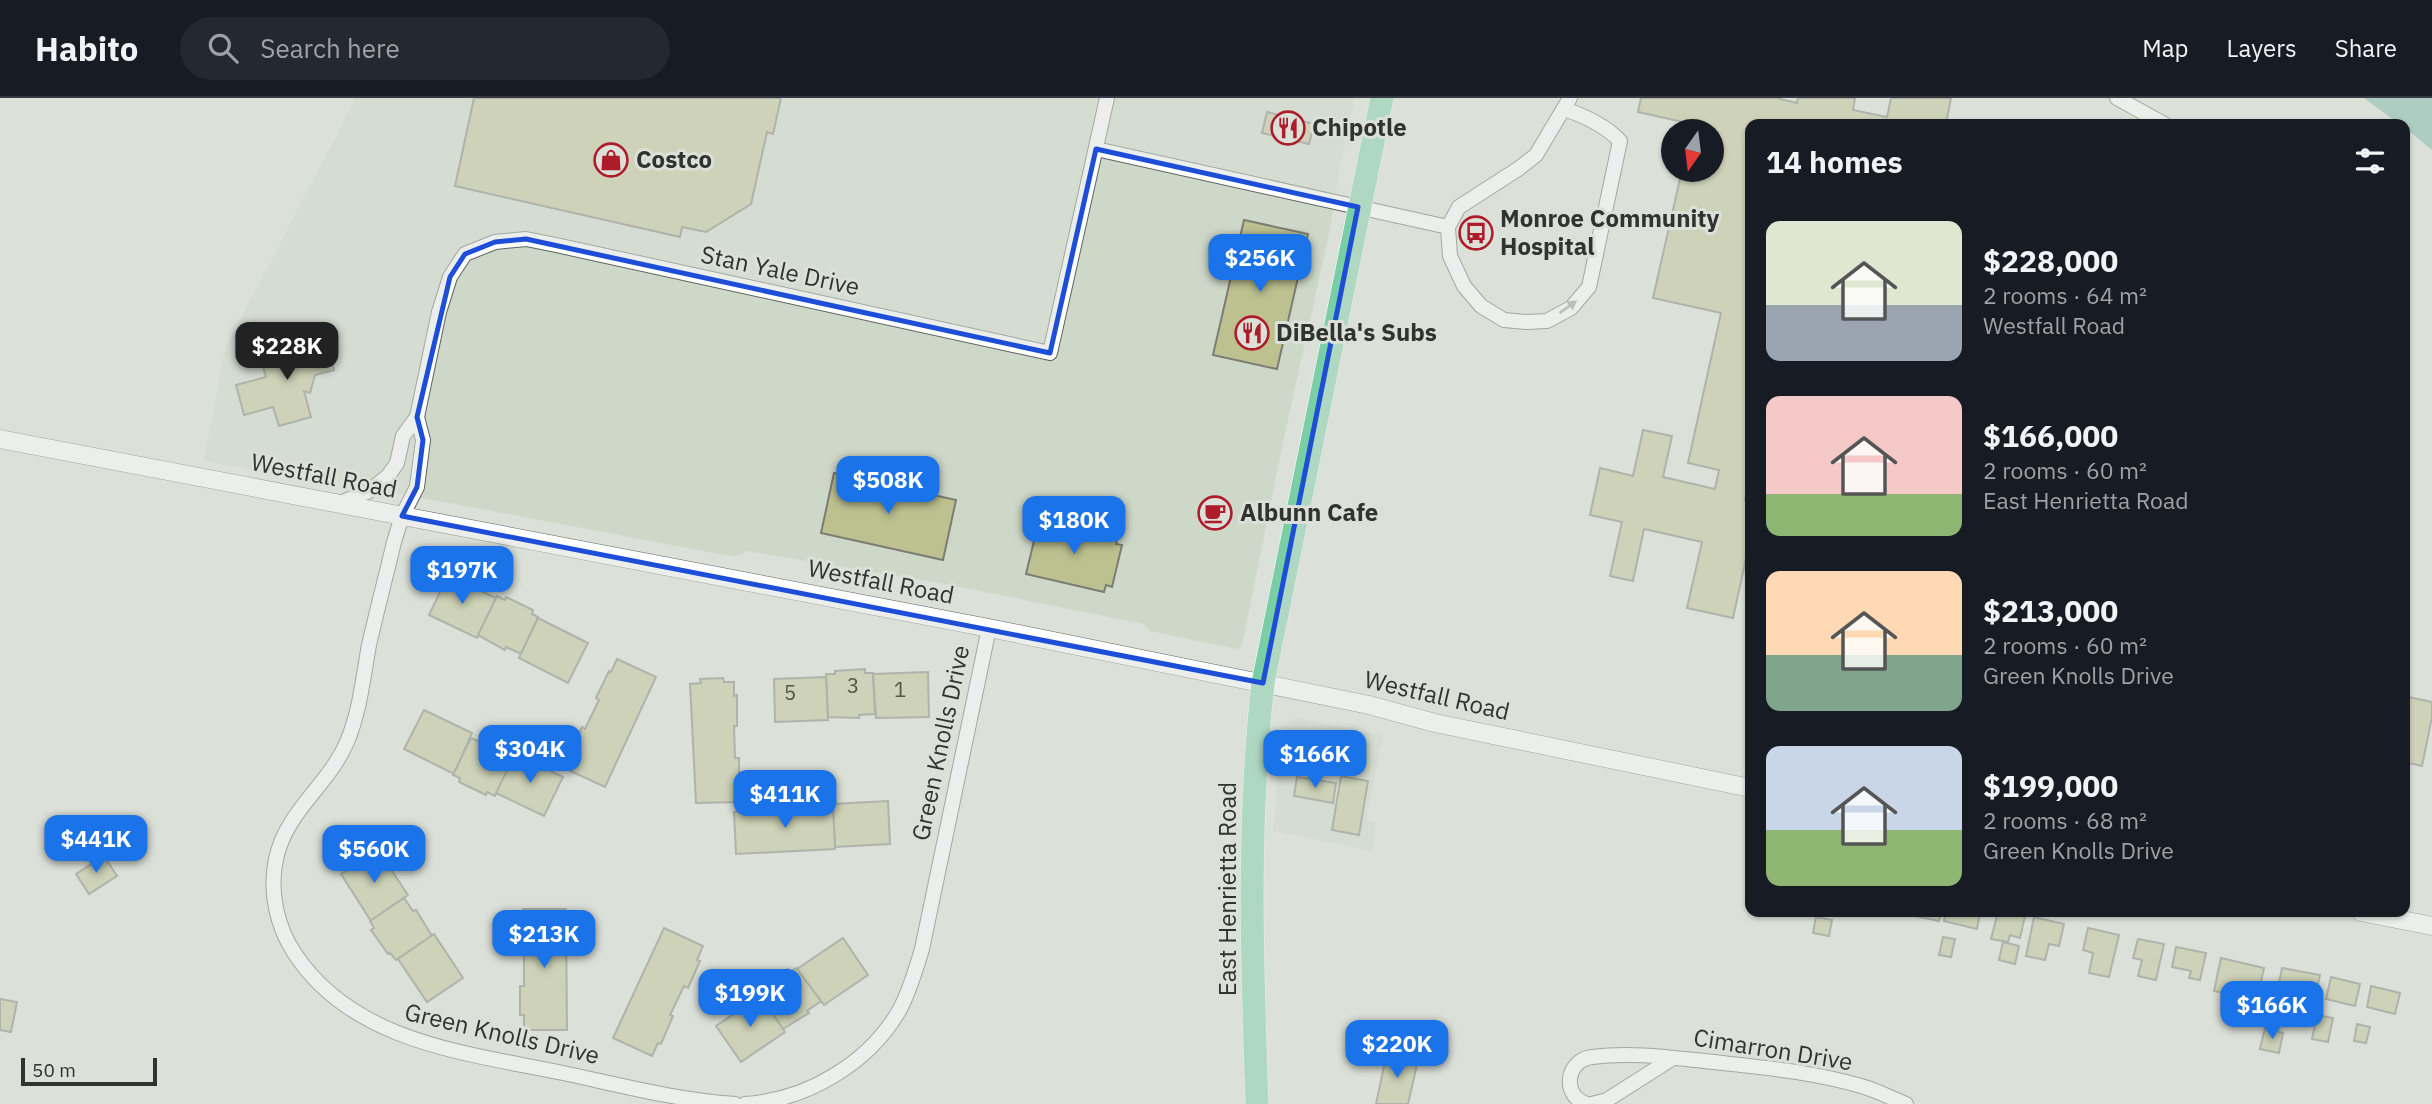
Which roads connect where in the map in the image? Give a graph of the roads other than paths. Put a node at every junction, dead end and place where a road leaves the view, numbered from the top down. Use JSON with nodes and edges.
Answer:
{"nodes":[{"id":1,"x":1107,"y":98,"type":"edge"},
{"id":2,"x":1382,"y":98,"type":"edge"},
{"id":3,"x":2117,"y":98,"type":"edge"},
{"id":4,"x":1567,"y":103,"type":"edge"},
{"id":5,"x":2155,"y":119,"type":"edge"},
{"id":6,"x":1096,"y":149,"type":"junction"},
{"id":7,"x":1358,"y":207,"type":"junction"},
{"id":8,"x":1448,"y":227,"type":"junction"},
{"id":9,"x":417,"y":417,"type":"junction"},
{"id":10,"x":0,"y":439,"type":"edge"},
{"id":11,"x":338,"y":504,"type":"junction"},
{"id":12,"x":402,"y":516,"type":"junction"},
{"id":13,"x":989,"y":628,"type":"junction"},
{"id":14,"x":1263,"y":683,"type":"junction"},
{"id":15,"x":1745,"y":787,"type":"edge"},
{"id":16,"x":2386,"y":917,"type":"edge"},
{"id":17,"x":2432,"y":926,"type":"edge"},
{"id":18,"x":1673,"y":1058,"type":"junction"},
{"id":19,"x":734,"y":1104,"type":"edge"},
{"id":20,"x":745,"y":1104,"type":"edge"},
{"id":21,"x":1256,"y":1104,"type":"edge"},
{"id":22,"x":1589,"y":1104,"type":"edge"},
{"id":23,"x":1906,"y":1104,"type":"edge"}],
"edges":[{"from":1,"to":6,"type":"street","name":"Stan Yale Drive"},
{"from":2,"to":7,"type":"main road","name":"East Henrietta Road"},
{"from":3,"to":5,"type":"street"},
{"from":4,"to":8,"type":"street"},
{"from":8,"to":4,"type":"street","one_way":true},
{"from":6,"to":7,"type":"street"},
{"from":6,"to":9,"type":"street","name":"Stan Yale Drive"},
{"from":7,"to":8,"type":"street"},
{"from":7,"to":14,"type":"main road","name":"East Henrietta Road"},
{"from":9,"to":11,"type":"street","name":"Stan Yale Drive"},
{"from":9,"to":12,"type":"street","name":"Stan Yale Drive"},
{"from":10,"to":11,"type":"street","name":"Westfall Road"},
{"from":11,"to":12,"type":"street","name":"Westfall Road"},
{"from":12,"to":13,"type":"street","name":"Westfall Road"},
{"from":12,"to":19,"type":"street","name":"Green Knolls Drive"},
{"from":13,"to":14,"type":"street","name":"Westfall Road"},
{"from":13,"to":20,"type":"street","name":"Green Knolls Drive"},
{"from":14,"to":15,"type":"street","name":"Westfall Road"},
{"from":14,"to":21,"type":"main road","name":"East Henrietta Road"},
{"from":16,"to":17,"type":"street"},
{"from":18,"to":22,"type":"street","name":"Cimarron Drive"},
{"from":18,"to":22,"type":"street","name":"Cimarron Drive"},
{"from":18,"to":23,"type":"street","name":"Cimarron Drive"}]}
